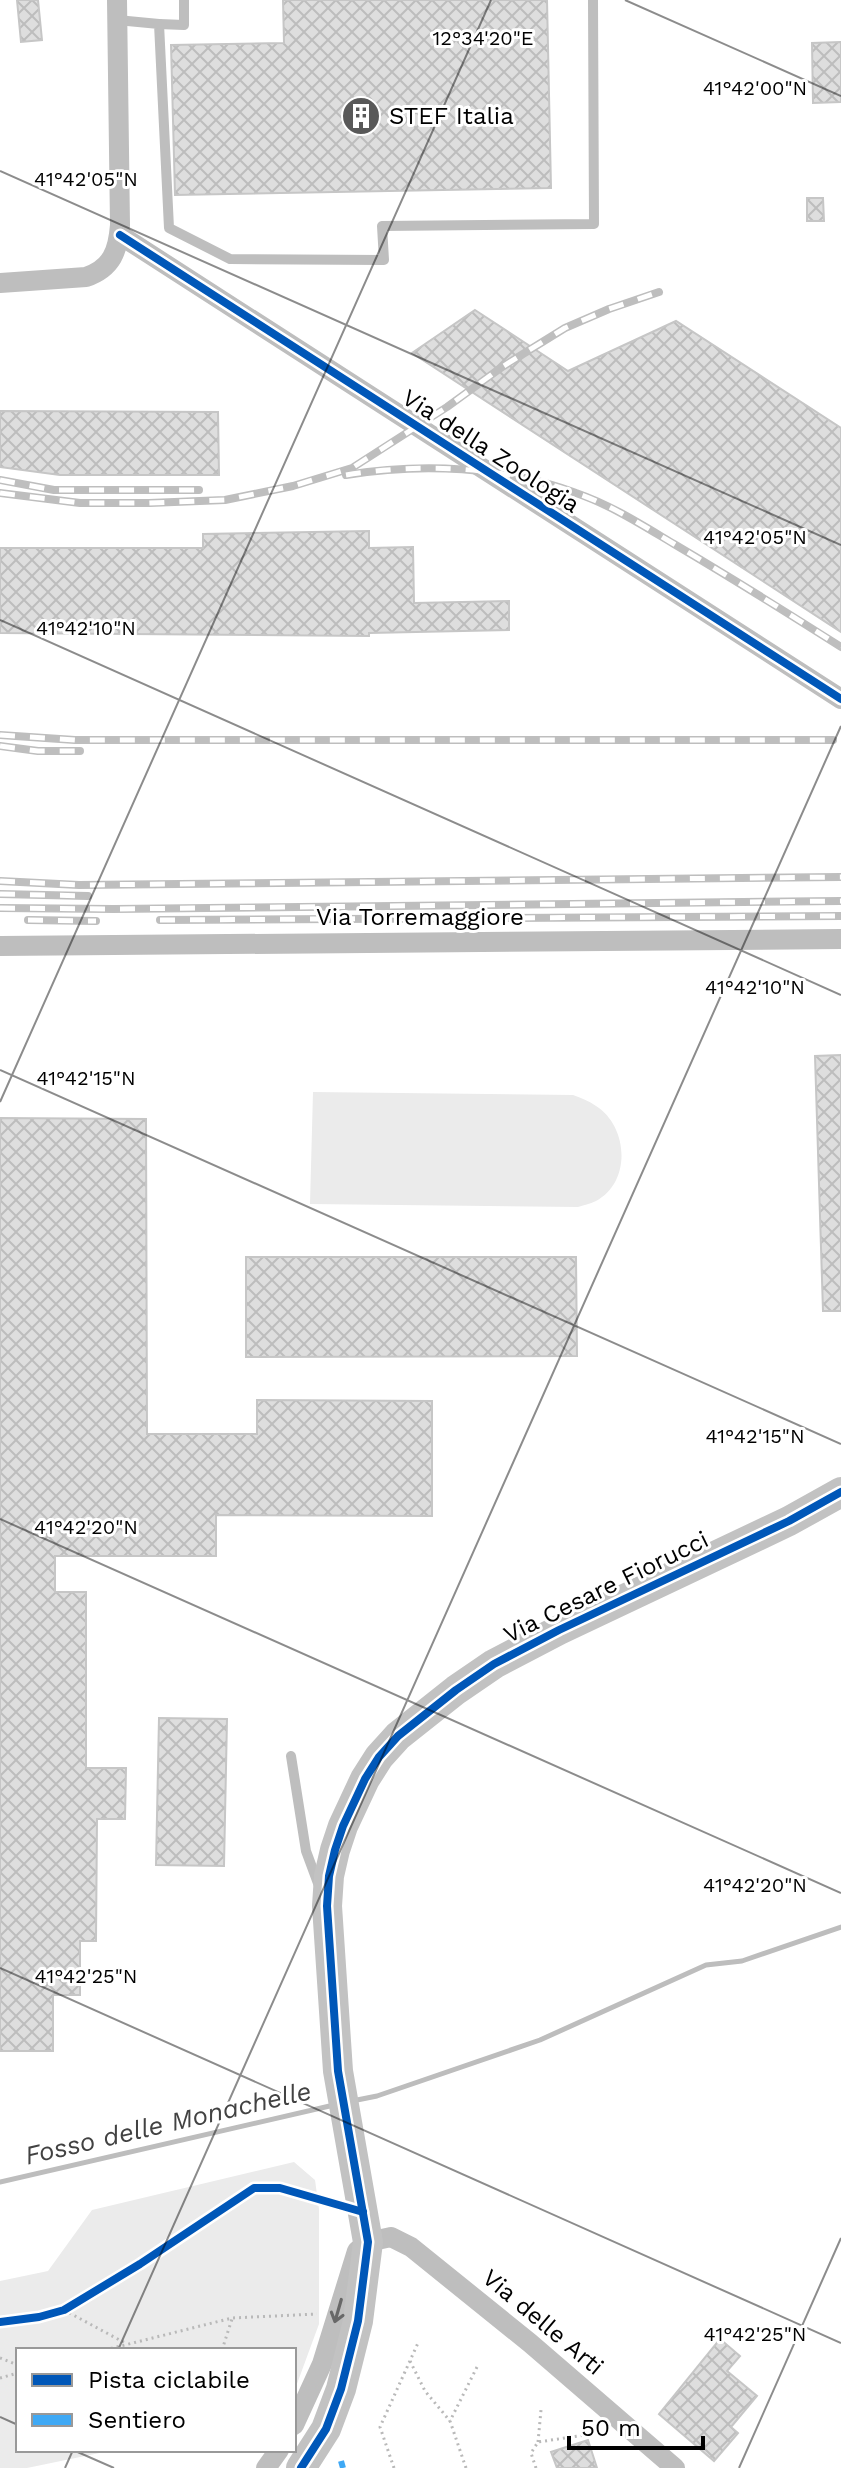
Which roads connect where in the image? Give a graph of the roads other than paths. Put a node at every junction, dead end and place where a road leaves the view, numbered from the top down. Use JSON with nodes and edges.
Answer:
{"nodes":[{"id":1,"x":184,"y":0,"type":"edge"},
{"id":2,"x":593,"y":0,"type":"edge"},
{"id":3,"x":117,"y":10,"type":"edge"},
{"id":4,"x":159,"y":24,"type":"junction"},
{"id":5,"x":120,"y":235,"type":"junction"},
{"id":6,"x":0,"y":283,"type":"edge"},
{"id":7,"x":841,"y":699,"type":"edge"},
{"id":8,"x":841,"y":939,"type":"edge"},
{"id":9,"x":0,"y":946,"type":"edge"},
{"id":10,"x":841,"y":1492,"type":"edge"},
{"id":11,"x":291,"y":1756,"type":"dead end"},
{"id":12,"x":327,"y":1911,"type":"junction"},
{"id":13,"x":368,"y":2242,"type":"junction"},
{"id":14,"x":296,"y":2421,"type":"edge"},
{"id":15,"x":301,"y":2468,"type":"edge"},
{"id":16,"x":675,"y":2468,"type":"edge"}],
"edges":[{"from":1,"to":4,"type":"lane"},
{"from":2,"to":4,"type":"lane"},
{"from":3,"to":4,"type":"lane"},
{"from":3,"to":5,"type":"street"},
{"from":5,"to":6,"type":"street"},
{"from":5,"to":7,"type":"street","name":"Via della Zoologia"},
{"from":8,"to":9,"type":"street","name":"Via Torremaggiore"},
{"from":10,"to":12,"type":"street","name":"Via Cesare Fiorucci"},
{"from":11,"to":12,"type":"lane"},
{"from":12,"to":13,"type":"street","name":"Via Cesare Fiorucci"},
{"from":13,"to":14,"type":"street","one_way":true},
{"from":13,"to":15,"type":"street","name":"Via Cesare Fiorucci"},
{"from":13,"to":16,"type":"street","name":"Via delle Arti"}]}
